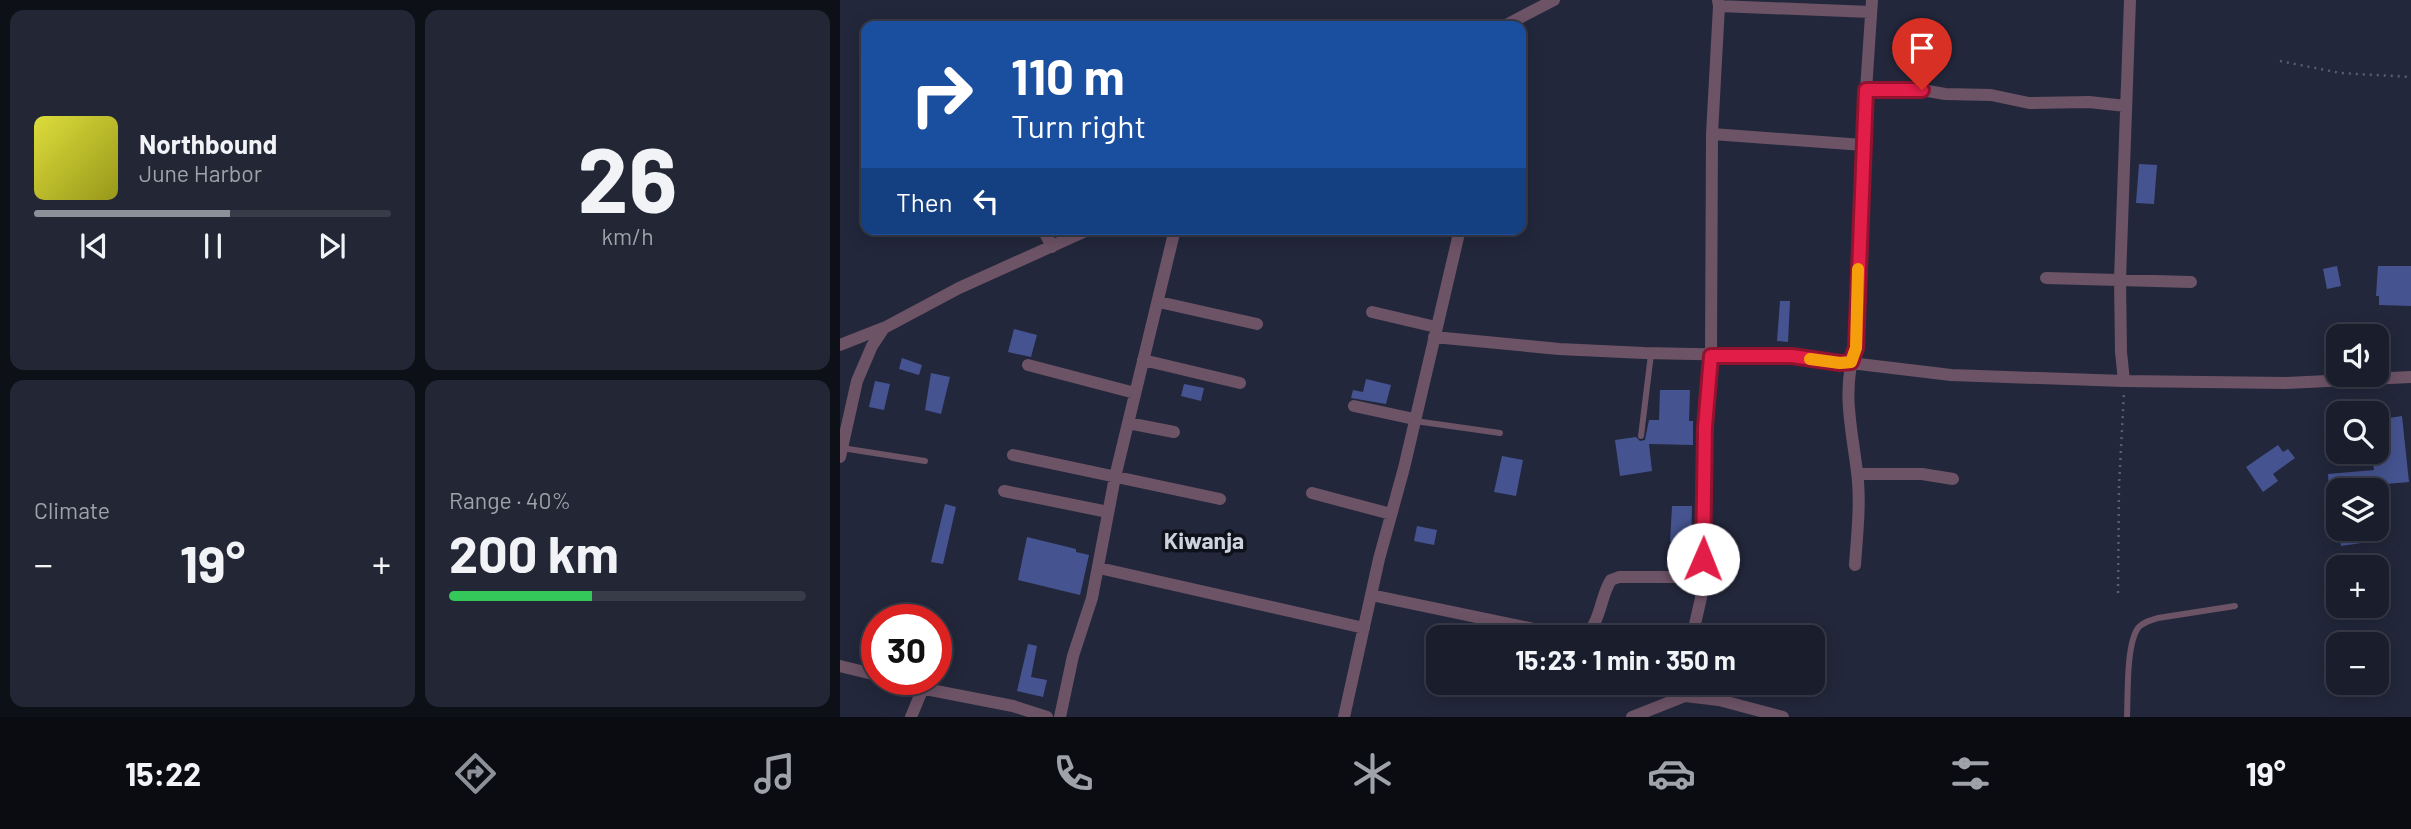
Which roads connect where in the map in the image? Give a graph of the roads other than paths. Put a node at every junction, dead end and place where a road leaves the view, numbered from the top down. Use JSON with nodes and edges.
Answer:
{"nodes":[{"id":1,"x":1554,"y":0,"type":"edge"},
{"id":2,"x":2130,"y":0,"type":"edge"},
{"id":3,"x":1719,"y":3,"type":"edge"},
{"id":4,"x":1872,"y":6,"type":"edge"},
{"id":5,"x":1514,"y":21,"type":"edge"},
{"id":6,"x":1866,"y":90,"type":"junction"},
{"id":7,"x":2126,"y":106,"type":"junction"},
{"id":8,"x":1712,"y":134,"type":"junction"},
{"id":9,"x":1863,"y":145,"type":"junction"},
{"id":10,"x":1046,"y":235,"type":"edge"},
{"id":11,"x":1077,"y":235,"type":"edge"},
{"id":12,"x":1174,"y":235,"type":"edge"},
{"id":13,"x":1459,"y":235,"type":"edge"},
{"id":14,"x":1052,"y":247,"type":"junction"},
{"id":15,"x":2046,"y":278,"type":"dead end"},
{"id":16,"x":2120,"y":279,"type":"junction"},
{"id":17,"x":2191,"y":282,"type":"dead end"},
{"id":18,"x":1159,"y":302,"type":"junction"},
{"id":19,"x":1372,"y":312,"type":"dead end"},
{"id":20,"x":1258,"y":324,"type":"dead end"},
{"id":21,"x":884,"y":328,"type":"junction"},
{"id":22,"x":1435,"y":332,"type":"junction"},
{"id":23,"x":840,"y":345,"type":"edge"},
{"id":24,"x":1651,"y":354,"type":"junction"},
{"id":25,"x":1711,"y":356,"type":"junction"},
{"id":26,"x":1143,"y":360,"type":"junction"},
{"id":27,"x":1851,"y":362,"type":"junction"},
{"id":28,"x":1028,"y":365,"type":"dead end"},
{"id":29,"x":2411,"y":377,"type":"edge"},
{"id":30,"x":2124,"y":382,"type":"junction"},
{"id":31,"x":1240,"y":383,"type":"dead end"},
{"id":32,"x":1135,"y":393,"type":"junction"},
{"id":33,"x":1354,"y":406,"type":"dead end"},
{"id":34,"x":1414,"y":420,"type":"junction"},
{"id":35,"x":1128,"y":423,"type":"junction"},
{"id":36,"x":1174,"y":432,"type":"dead end"},
{"id":37,"x":1500,"y":433,"type":"dead end"},
{"id":38,"x":1641,"y":436,"type":"dead end"},
{"id":39,"x":841,"y":453,"type":"edge"},
{"id":40,"x":1013,"y":455,"type":"dead end"},
{"id":41,"x":925,"y":461,"type":"dead end"},
{"id":42,"x":1858,"y":474,"type":"junction"},
{"id":43,"x":1115,"y":477,"type":"junction"},
{"id":44,"x":1953,"y":479,"type":"dead end"},
{"id":45,"x":1004,"y":491,"type":"dead end"},
{"id":46,"x":1312,"y":494,"type":"dead end"},
{"id":47,"x":1220,"y":499,"type":"dead end"},
{"id":48,"x":1108,"y":512,"type":"junction"},
{"id":49,"x":1391,"y":514,"type":"junction"},
{"id":50,"x":1855,"y":565,"type":"dead end"},
{"id":51,"x":1099,"y":568,"type":"junction"},
{"id":52,"x":1702,"y":577,"type":"junction"},
{"id":53,"x":1371,"y":594,"type":"junction"},
{"id":54,"x":2235,"y":606,"type":"dead end"},
{"id":55,"x":1516,"y":625,"type":"edge"},
{"id":56,"x":1594,"y":625,"type":"edge"},
{"id":57,"x":1694,"y":625,"type":"edge"},
{"id":58,"x":1364,"y":628,"type":"junction"},
{"id":59,"x":840,"y":666,"type":"edge"},
{"id":60,"x":861,"y":671,"type":"edge"},
{"id":61,"x":952,"y":694,"type":"edge"},
{"id":62,"x":920,"y":695,"type":"edge"},
{"id":63,"x":1685,"y":696,"type":"joint"},
{"id":64,"x":911,"y":717,"type":"edge"},
{"id":65,"x":1048,"y":717,"type":"edge"},
{"id":66,"x":1060,"y":717,"type":"edge"},
{"id":67,"x":1344,"y":717,"type":"edge"},
{"id":68,"x":1632,"y":717,"type":"edge"},
{"id":69,"x":1783,"y":717,"type":"edge"},
{"id":70,"x":2127,"y":717,"type":"edge"}],
"edges":[{"from":1,"to":5,"type":"street"},
{"from":2,"to":7,"type":"street"},
{"from":3,"to":4,"type":"street"},
{"from":3,"to":8,"type":"street"},
{"from":4,"to":6,"type":"street"},
{"from":6,"to":7,"type":"street"},
{"from":6,"to":9,"type":"street"},
{"from":7,"to":16,"type":"street"},
{"from":8,"to":9,"type":"street"},
{"from":8,"to":25,"type":"street"},
{"from":9,"to":27,"type":"street"},
{"from":10,"to":14,"type":"street"},
{"from":11,"to":14,"type":"street"},
{"from":12,"to":18,"type":"street"},
{"from":13,"to":22,"type":"street"},
{"from":14,"to":21,"type":"street"},
{"from":15,"to":16,"type":"street"},
{"from":16,"to":17,"type":"street"},
{"from":16,"to":30,"type":"street"},
{"from":18,"to":20,"type":"street"},
{"from":18,"to":26,"type":"street"},
{"from":19,"to":22,"type":"street"},
{"from":21,"to":23,"type":"street"},
{"from":21,"to":39,"type":"street"},
{"from":22,"to":24,"type":"street"},
{"from":22,"to":34,"type":"street"},
{"from":24,"to":25,"type":"street"},
{"from":24,"to":38,"type":"lane"},
{"from":25,"to":27,"type":"street"},
{"from":25,"to":52,"type":"street"},
{"from":26,"to":31,"type":"street"},
{"from":26,"to":32,"type":"street"},
{"from":27,"to":30,"type":"street"},
{"from":27,"to":42,"type":"street"},
{"from":28,"to":32,"type":"street"},
{"from":29,"to":30,"type":"street"},
{"from":32,"to":35,"type":"street"},
{"from":33,"to":34,"type":"street"},
{"from":34,"to":37,"type":"lane"},
{"from":34,"to":49,"type":"street"},
{"from":35,"to":36,"type":"street"},
{"from":35,"to":43,"type":"street"},
{"from":39,"to":41,"type":"lane"},
{"from":40,"to":43,"type":"street"},
{"from":42,"to":44,"type":"street"},
{"from":42,"to":50,"type":"street"},
{"from":43,"to":47,"type":"street"},
{"from":43,"to":48,"type":"street"},
{"from":45,"to":48,"type":"street"},
{"from":46,"to":49,"type":"street"},
{"from":48,"to":51,"type":"street"},
{"from":49,"to":53,"type":"street"},
{"from":51,"to":58,"type":"street"},
{"from":51,"to":66,"type":"street"},
{"from":52,"to":56,"type":"street"},
{"from":52,"to":57,"type":"street"},
{"from":53,"to":55,"type":"street"},
{"from":53,"to":58,"type":"street"},
{"from":54,"to":70,"type":"lane"},
{"from":58,"to":67,"type":"street"},
{"from":59,"to":60,"type":"street"},
{"from":61,"to":65,"type":"street"},
{"from":62,"to":64,"type":"street"},
{"from":63,"to":68,"type":"street"},
{"from":63,"to":69,"type":"street"}]}
